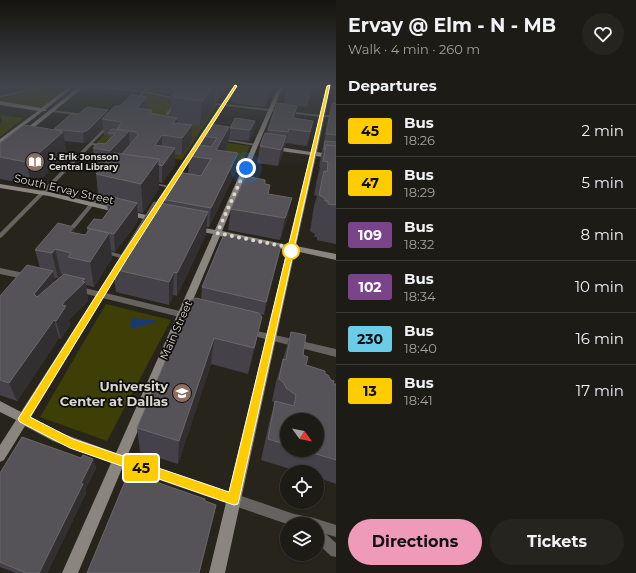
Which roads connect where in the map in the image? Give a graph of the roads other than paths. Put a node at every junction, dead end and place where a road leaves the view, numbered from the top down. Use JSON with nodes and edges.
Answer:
{"nodes":[{"id":1,"x":29,"y":113,"type":"edge"},
{"id":2,"x":50,"y":113,"type":"edge"},
{"id":3,"x":66,"y":113,"type":"edge"},
{"id":4,"x":217,"y":113,"type":"edge"},
{"id":5,"x":270,"y":113,"type":"edge"},
{"id":6,"x":294,"y":113,"type":"edge"},
{"id":7,"x":322,"y":113,"type":"edge"},
{"id":8,"x":37,"y":114,"type":"joint"},
{"id":9,"x":91,"y":116,"type":"edge"},
{"id":10,"x":321,"y":116,"type":"junction"},
{"id":11,"x":336,"y":117,"type":"edge"},
{"id":12,"x":114,"y":120,"type":"edge"},
{"id":13,"x":18,"y":138,"type":"edge"},
{"id":14,"x":215,"y":139,"type":"edge"},
{"id":15,"x":0,"y":142,"type":"edge"},
{"id":16,"x":92,"y":144,"type":"junction"},
{"id":17,"x":259,"y":145,"type":"junction"},
{"id":18,"x":110,"y":147,"type":"edge"},
{"id":19,"x":269,"y":147,"type":"edge"},
{"id":20,"x":313,"y":154,"type":"junction"},
{"id":21,"x":336,"y":157,"type":"edge"},
{"id":22,"x":145,"y":182,"type":"edge"},
{"id":23,"x":108,"y":185,"type":"edge"},
{"id":24,"x":0,"y":186,"type":"edge"},
{"id":25,"x":170,"y":187,"type":"junction"},
{"id":26,"x":43,"y":193,"type":"junction"},
{"id":27,"x":91,"y":206,"type":"junction"},
{"id":28,"x":149,"y":219,"type":"junction"},
{"id":29,"x":166,"y":222,"type":"edge"},
{"id":30,"x":188,"y":227,"type":"edge"},
{"id":31,"x":143,"y":228,"type":"edge"},
{"id":32,"x":217,"y":233,"type":"junction"},
{"id":33,"x":0,"y":236,"type":"edge"},
{"id":34,"x":65,"y":236,"type":"edge"},
{"id":35,"x":292,"y":248,"type":"junction"},
{"id":36,"x":96,"y":250,"type":"edge"},
{"id":37,"x":126,"y":255,"type":"joint"},
{"id":38,"x":336,"y":257,"type":"edge"},
{"id":39,"x":0,"y":271,"type":"edge"},
{"id":40,"x":32,"y":278,"type":"edge"},
{"id":41,"x":71,"y":288,"type":"edge"},
{"id":42,"x":101,"y":295,"type":"junction"},
{"id":43,"x":182,"y":315,"type":"junction"},
{"id":44,"x":200,"y":320,"type":"edge"},
{"id":45,"x":238,"y":329,"type":"edge"},
{"id":46,"x":271,"y":337,"type":"junction"},
{"id":47,"x":336,"y":353,"type":"edge"},
{"id":48,"x":0,"y":406,"type":"edge"},
{"id":49,"x":24,"y":419,"type":"junction"},
{"id":50,"x":0,"y":456,"type":"edge"},
{"id":51,"x":118,"y":460,"type":"junction"},
{"id":52,"x":234,"y":500,"type":"junction"},
{"id":53,"x":282,"y":517,"type":"edge"},
{"id":54,"x":324,"y":527,"type":"edge"},
{"id":55,"x":336,"y":531,"type":"edge"},
{"id":56,"x":324,"y":541,"type":"edge"},
{"id":57,"x":336,"y":551,"type":"edge"},
{"id":58,"x":70,"y":573,"type":"edge"},
{"id":59,"x":216,"y":573,"type":"edge"}],
"edges":[{"from":1,"to":8,"type":"main road"},
{"from":2,"to":13,"type":"main road"},
{"from":3,"to":9,"type":"street"},
{"from":4,"to":25,"type":"main road"},
{"from":5,"to":17,"type":"main road","name":"Main Street"},
{"from":6,"to":10,"type":"street"},
{"from":7,"to":10,"type":"main road"},
{"from":8,"to":15,"type":"main road"},
{"from":10,"to":11,"type":"street"},
{"from":10,"to":20,"type":"main road"},
{"from":12,"to":16,"type":"street"},
{"from":14,"to":17,"type":"street"},
{"from":16,"to":18,"type":"street"},
{"from":16,"to":26,"type":"street"},
{"from":17,"to":32,"type":"main road","name":"Main Street"},
{"from":19,"to":20,"type":"main road"},
{"from":20,"to":21,"type":"main road"},
{"from":20,"to":35,"type":"main road"},
{"from":22,"to":25,"type":"street"},
{"from":23,"to":27,"type":"street"},
{"from":24,"to":26,"type":"main road","name":"South Ervay Street"},
{"from":25,"to":28,"type":"main road"},
{"from":26,"to":27,"type":"main road","name":"South Ervay Street"},
{"from":26,"to":33,"type":"street"},
{"from":27,"to":28,"type":"main road","name":"South Ervay Street"},
{"from":27,"to":34,"type":"street"},
{"from":28,"to":29,"type":"main road","name":"South Ervay Street"},
{"from":28,"to":31,"type":"main road"},
{"from":30,"to":32,"type":"main road"},
{"from":32,"to":35,"type":"main road"},
{"from":32,"to":43,"type":"main road","name":"Main Street"},
{"from":35,"to":38,"type":"main road"},
{"from":35,"to":46,"type":"main road"},
{"from":36,"to":37,"type":"street"},
{"from":37,"to":42,"type":"main road"},
{"from":39,"to":40,"type":"street"},
{"from":41,"to":42,"type":"street"},
{"from":42,"to":43,"type":"street"},
{"from":42,"to":49,"type":"main road"},
{"from":43,"to":44,"type":"street"},
{"from":43,"to":51,"type":"main road","name":"Main Street"},
{"from":45,"to":46,"type":"street"},
{"from":46,"to":47,"type":"street"},
{"from":46,"to":52,"type":"main road"},
{"from":48,"to":49,"type":"main road"},
{"from":49,"to":50,"type":"main road"},
{"from":49,"to":51,"type":"main road"},
{"from":51,"to":52,"type":"street"},
{"from":51,"to":58,"type":"main road","name":"Main Street"},
{"from":52,"to":53,"type":"street"},
{"from":52,"to":59,"type":"main road"},
{"from":54,"to":55,"type":"street"},
{"from":56,"to":57,"type":"street"}]}
